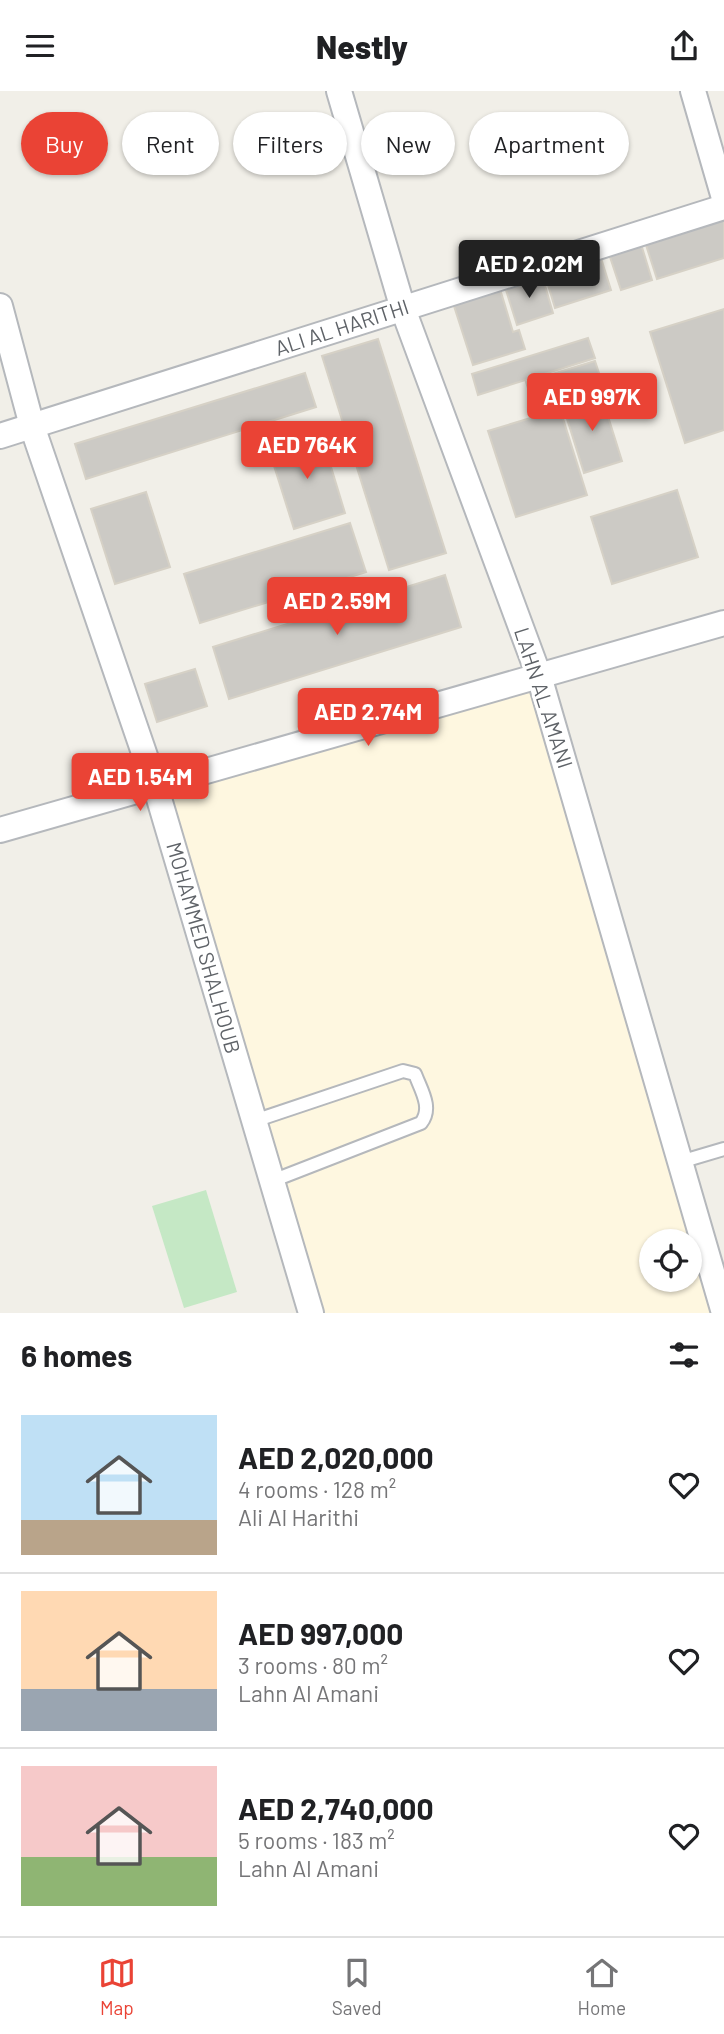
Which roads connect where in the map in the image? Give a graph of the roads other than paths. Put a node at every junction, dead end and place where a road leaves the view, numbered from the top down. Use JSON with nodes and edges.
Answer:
{"nodes":[{"id":1,"x":339,"y":91,"type":"edge"},
{"id":2,"x":693,"y":91,"type":"edge"},
{"id":3,"x":724,"y":198,"type":"edge"},
{"id":4,"x":724,"y":207,"type":"edge"},
{"id":5,"x":0,"y":306,"type":"edge"},
{"id":6,"x":403,"y":309,"type":"junction"},
{"id":7,"x":32,"y":426,"type":"junction"},
{"id":8,"x":0,"y":436,"type":"edge"},
{"id":9,"x":724,"y":623,"type":"edge"},
{"id":10,"x":539,"y":676,"type":"junction"},
{"id":11,"x":155,"y":785,"type":"junction"},
{"id":12,"x":0,"y":830,"type":"edge"},
{"id":13,"x":254,"y":1121,"type":"junction"},
{"id":14,"x":724,"y":1149,"type":"edge"},
{"id":15,"x":680,"y":1162,"type":"junction"},
{"id":16,"x":272,"y":1181,"type":"junction"},
{"id":17,"x":311,"y":1313,"type":"edge"},
{"id":18,"x":724,"y":1313,"type":"edge"}],
"edges":[{"from":1,"to":6,"type":"street","name":"LAHN AL AMANI"},
{"from":2,"to":3,"type":"street"},
{"from":4,"to":6,"type":"street","name":"ALI AL HARITHI"},
{"from":5,"to":7,"type":"street","name":"MOHAMMED SHALHOUB"},
{"from":6,"to":7,"type":"street","name":"ALI AL HARITHI"},
{"from":6,"to":10,"type":"street","name":"LAHN AL AMANI"},
{"from":7,"to":8,"type":"street","name":"ALI AL HARITHI"},
{"from":7,"to":11,"type":"street","name":"MOHAMMED SHALHOUB"},
{"from":9,"to":10,"type":"street"},
{"from":10,"to":11,"type":"street"},
{"from":10,"to":15,"type":"street","name":"LAHN AL AMANI"},
{"from":11,"to":12,"type":"street"},
{"from":11,"to":13,"type":"street","name":"MOHAMMED SHALHOUB"},
{"from":13,"to":16,"type":"street","name":"MOHAMMED SHALHOUB"},
{"from":13,"to":16,"type":"lane"},
{"from":14,"to":15,"type":"lane"},
{"from":15,"to":18,"type":"street","name":"LAHN AL AMANI"},
{"from":16,"to":17,"type":"street","name":"MOHAMMED SHALHOUB"}]}
